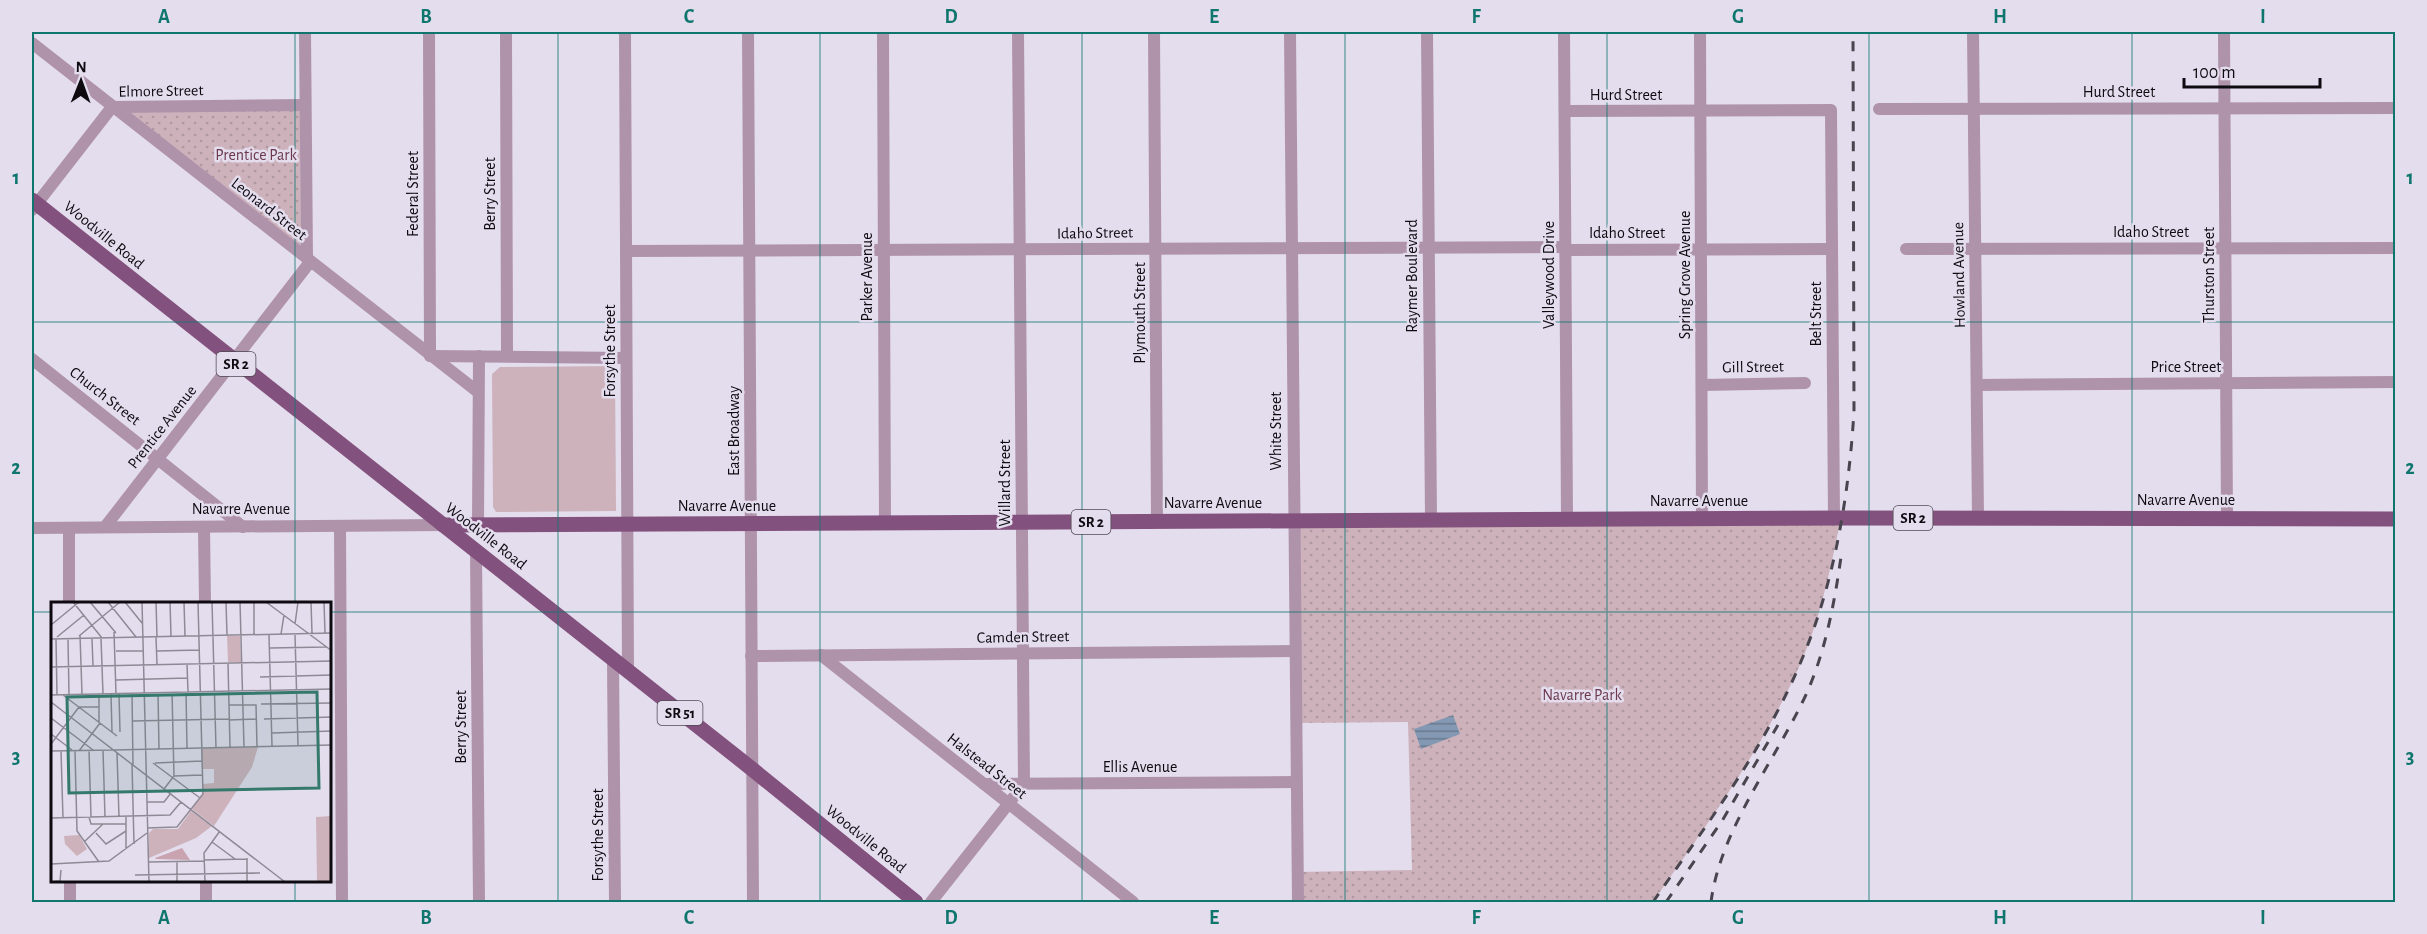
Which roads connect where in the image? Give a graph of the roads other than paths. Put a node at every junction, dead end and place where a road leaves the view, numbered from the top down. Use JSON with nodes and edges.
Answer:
{"nodes":[{"id":1,"x":305,"y":32,"type":"edge"},
{"id":2,"x":429,"y":32,"type":"edge"},
{"id":3,"x":506,"y":32,"type":"edge"},
{"id":4,"x":625,"y":32,"type":"edge"},
{"id":5,"x":748,"y":32,"type":"edge"},
{"id":6,"x":883,"y":32,"type":"edge"},
{"id":7,"x":1018,"y":32,"type":"edge"},
{"id":8,"x":1154,"y":32,"type":"edge"},
{"id":9,"x":1290,"y":32,"type":"edge"},
{"id":10,"x":1427,"y":32,"type":"edge"},
{"id":11,"x":1564,"y":32,"type":"edge"},
{"id":12,"x":1700,"y":32,"type":"edge"},
{"id":13,"x":1973,"y":32,"type":"edge"},
{"id":14,"x":2224,"y":32,"type":"edge"},
{"id":15,"x":32,"y":43,"type":"edge"},
{"id":16,"x":306,"y":105,"type":"junction"},
{"id":17,"x":112,"y":107,"type":"junction"},
{"id":18,"x":1974,"y":108,"type":"junction"},
{"id":19,"x":2224,"y":108,"type":"junction"},
{"id":20,"x":2396,"y":108,"type":"edge"},
{"id":21,"x":1879,"y":109,"type":"dead end"},
{"id":22,"x":1831,"y":110,"type":"joint"},
{"id":23,"x":1565,"y":111,"type":"junction"},
{"id":24,"x":1701,"y":111,"type":"junction"},
{"id":25,"x":33,"y":205,"type":"edge"},
{"id":26,"x":1429,"y":247,"type":"junction"},
{"id":27,"x":1156,"y":248,"type":"junction"},
{"id":28,"x":1291,"y":248,"type":"junction"},
{"id":29,"x":2396,"y":248,"type":"edge"},
{"id":30,"x":1566,"y":249,"type":"junction"},
{"id":31,"x":1701,"y":249,"type":"junction"},
{"id":32,"x":1832,"y":249,"type":"junction"},
{"id":33,"x":1906,"y":249,"type":"dead end"},
{"id":34,"x":1975,"y":249,"type":"junction"},
{"id":35,"x":2225,"y":249,"type":"junction"},
{"id":36,"x":1020,"y":250,"type":"junction"},
{"id":37,"x":626,"y":251,"type":"junction"},
{"id":38,"x":883,"y":251,"type":"junction"},
{"id":39,"x":749,"y":252,"type":"junction"},
{"id":40,"x":308,"y":261,"type":"junction"},
{"id":41,"x":430,"y":356,"type":"junction"},
{"id":42,"x":479,"y":356,"type":"junction"},
{"id":43,"x":507,"y":356,"type":"junction"},
{"id":44,"x":626,"y":358,"type":"junction"},
{"id":45,"x":32,"y":359,"type":"edge"},
{"id":46,"x":233,"y":362,"type":"junction"},
{"id":47,"x":2396,"y":382,"type":"edge"},
{"id":48,"x":1805,"y":383,"type":"dead end"},
{"id":49,"x":2226,"y":383,"type":"junction"},
{"id":50,"x":1702,"y":385,"type":"junction"},
{"id":51,"x":1977,"y":385,"type":"junction"},
{"id":52,"x":478,"y":392,"type":"junction"},
{"id":53,"x":158,"y":458,"type":"junction"},
{"id":54,"x":1834,"y":518,"type":"junction"},
{"id":55,"x":1978,"y":518,"type":"junction"},
{"id":56,"x":2227,"y":518,"type":"junction"},
{"id":57,"x":32,"y":519,"type":"edge"},
{"id":58,"x":1567,"y":519,"type":"junction"},
{"id":59,"x":1702,"y":519,"type":"junction"},
{"id":60,"x":2396,"y":519,"type":"edge"},
{"id":61,"x":1431,"y":520,"type":"junction"},
{"id":62,"x":1293,"y":521,"type":"junction"},
{"id":63,"x":1021,"y":522,"type":"junction"},
{"id":64,"x":1157,"y":522,"type":"junction"},
{"id":65,"x":885,"y":523,"type":"junction"},
{"id":66,"x":627,"y":524,"type":"junction"},
{"id":67,"x":751,"y":524,"type":"junction"},
{"id":68,"x":443,"y":525,"type":"junction"},
{"id":69,"x":478,"y":525,"type":"junction"},
{"id":70,"x":340,"y":526,"type":"junction"},
{"id":71,"x":105,"y":527,"type":"junction"},
{"id":72,"x":204,"y":527,"type":"junction"},
{"id":73,"x":243,"y":527,"type":"junction"},
{"id":74,"x":37,"y":528,"type":"edge"},
{"id":75,"x":69,"y":528,"type":"junction"},
{"id":76,"x":477,"y":552,"type":"junction"},
{"id":77,"x":69,"y":602,"type":"edge"},
{"id":78,"x":204,"y":602,"type":"edge"},
{"id":79,"x":1295,"y":651,"type":"junction"},
{"id":80,"x":1023,"y":653,"type":"junction"},
{"id":81,"x":820,"y":655,"type":"junction"},
{"id":82,"x":751,"y":656,"type":"junction"},
{"id":83,"x":613,"y":660,"type":"junction"},
{"id":84,"x":628,"y":671,"type":"junction"},
{"id":85,"x":752,"y":769,"type":"junction"},
{"id":86,"x":1296,"y":782,"type":"junction"},
{"id":87,"x":984,"y":784,"type":"junction"},
{"id":88,"x":1024,"y":784,"type":"junction"},
{"id":89,"x":1009,"y":804,"type":"junction"},
{"id":90,"x":70,"y":883,"type":"edge"},
{"id":91,"x":206,"y":883,"type":"edge"},
{"id":92,"x":70,"y":903,"type":"edge"},
{"id":93,"x":206,"y":903,"type":"edge"},
{"id":94,"x":342,"y":903,"type":"edge"},
{"id":95,"x":479,"y":903,"type":"edge"},
{"id":96,"x":615,"y":903,"type":"edge"},
{"id":97,"x":753,"y":903,"type":"edge"},
{"id":98,"x":916,"y":903,"type":"edge"},
{"id":99,"x":931,"y":903,"type":"edge"},
{"id":100,"x":1133,"y":903,"type":"edge"},
{"id":101,"x":1298,"y":903,"type":"edge"}],
"edges":[{"from":1,"to":16,"type":"street"},
{"from":2,"to":41,"type":"street","name":"Federal Street"},
{"from":3,"to":43,"type":"street","name":"Berry Street"},
{"from":4,"to":37,"type":"street","name":"Forsythe Street"},
{"from":5,"to":39,"type":"street","name":"East Broadway"},
{"from":6,"to":38,"type":"street","name":"Parker Avenue"},
{"from":7,"to":36,"type":"street","name":"Willard Street"},
{"from":8,"to":27,"type":"street","name":"Plymouth Street"},
{"from":9,"to":28,"type":"street","name":"White Street"},
{"from":10,"to":26,"type":"street","name":"Raymer Boulevard"},
{"from":11,"to":23,"type":"street","name":"Valleywood Drive"},
{"from":12,"to":24,"type":"street","name":"Spring Grove Avenue"},
{"from":13,"to":18,"type":"street","name":"Howland Avenue"},
{"from":14,"to":19,"type":"street","name":"Thurston Street"},
{"from":15,"to":17,"type":"street","name":"Leonard Street"},
{"from":16,"to":17,"type":"street","name":"Elmore Street"},
{"from":16,"to":40,"type":"street"},
{"from":17,"to":25,"type":"street","name":"Elmore Street"},
{"from":17,"to":40,"type":"street","name":"Leonard Street"},
{"from":18,"to":19,"type":"street","name":"Hurd Street"},
{"from":18,"to":21,"type":"street","name":"Hurd Street"},
{"from":18,"to":34,"type":"street","name":"Howland Avenue"},
{"from":19,"to":20,"type":"street","name":"Hurd Street"},
{"from":19,"to":35,"type":"street","name":"Thurston Street"},
{"from":22,"to":24,"type":"street","name":"Hurd Street"},
{"from":22,"to":32,"type":"street","name":"Belt Street"},
{"from":23,"to":24,"type":"street","name":"Hurd Street"},
{"from":23,"to":30,"type":"street","name":"Valleywood Drive"},
{"from":24,"to":31,"type":"street","name":"Spring Grove Avenue"},
{"from":25,"to":46,"type":"main road","name":"Woodville Road","number":"SR 2"},
{"from":26,"to":28,"type":"street","name":"Idaho Street"},
{"from":26,"to":30,"type":"street","name":"Idaho Street"},
{"from":26,"to":61,"type":"street","name":"Raymer Boulevard"},
{"from":27,"to":28,"type":"street","name":"Idaho Street"},
{"from":27,"to":36,"type":"street","name":"Idaho Street"},
{"from":27,"to":64,"type":"street","name":"Plymouth Street"},
{"from":28,"to":62,"type":"street","name":"White Street"},
{"from":29,"to":35,"type":"street","name":"Idaho Street"},
{"from":30,"to":31,"type":"street","name":"Idaho Street"},
{"from":30,"to":58,"type":"street","name":"Valleywood Drive"},
{"from":31,"to":32,"type":"street","name":"Idaho Street"},
{"from":31,"to":50,"type":"street","name":"Spring Grove Avenue"},
{"from":32,"to":54,"type":"street","name":"Belt Street"},
{"from":33,"to":34,"type":"street","name":"Idaho Street"},
{"from":34,"to":35,"type":"street","name":"Idaho Street"},
{"from":34,"to":51,"type":"street","name":"Howland Avenue"},
{"from":35,"to":49,"type":"street","name":"Thurston Street"},
{"from":36,"to":38,"type":"street","name":"Idaho Street"},
{"from":36,"to":63,"type":"street","name":"Willard Street"},
{"from":37,"to":39,"type":"street","name":"Idaho Street"},
{"from":37,"to":44,"type":"street","name":"Forsythe Street"},
{"from":38,"to":39,"type":"street","name":"Idaho Street"},
{"from":38,"to":65,"type":"street","name":"Parker Avenue"},
{"from":39,"to":67,"type":"street","name":"East Broadway"},
{"from":40,"to":41,"type":"street","name":"Leonard Street"},
{"from":40,"to":46,"type":"street","name":"Prentice Avenue"},
{"from":41,"to":42,"type":"street"},
{"from":41,"to":52,"type":"street","name":"Leonard Street"},
{"from":42,"to":43,"type":"street"},
{"from":42,"to":52,"type":"street"},
{"from":43,"to":44,"type":"street"},
{"from":44,"to":66,"type":"street","name":"Forsythe Street"},
{"from":45,"to":53,"type":"street","name":"Church Street"},
{"from":46,"to":53,"type":"street","name":"Prentice Avenue"},
{"from":46,"to":68,"type":"main road","name":"Woodville Road","number":"SR 2"},
{"from":47,"to":49,"type":"street","name":"Price Street"},
{"from":48,"to":50,"type":"street","name":"Gill Street"},
{"from":49,"to":51,"type":"street","name":"Price Street"},
{"from":49,"to":56,"type":"street","name":"Thurston Street"},
{"from":50,"to":59,"type":"street","name":"Spring Grove Avenue"},
{"from":51,"to":55,"type":"street","name":"Howland Avenue"},
{"from":52,"to":69,"type":"street"},
{"from":53,"to":71,"type":"street","name":"Prentice Avenue"},
{"from":53,"to":73,"type":"street","name":"Church Street"},
{"from":54,"to":55,"type":"main road","name":"Navarre Avenue","number":"SR 2"},
{"from":54,"to":59,"type":"main road","name":"Navarre Avenue","number":"SR 2"},
{"from":55,"to":56,"type":"main road","name":"Navarre Avenue","number":"SR 2"},
{"from":56,"to":60,"type":"main road","name":"Navarre Avenue","number":"SR 2"},
{"from":57,"to":74,"type":"street"},
{"from":58,"to":59,"type":"main road","name":"Navarre Avenue","number":"SR 2"},
{"from":58,"to":61,"type":"main road","name":"Navarre Avenue","number":"SR 2"},
{"from":61,"to":62,"type":"main road","name":"Navarre Avenue","number":"SR 2"},
{"from":62,"to":64,"type":"main road","name":"Navarre Avenue","number":"SR 2"},
{"from":62,"to":79,"type":"street","name":"White Street"},
{"from":63,"to":64,"type":"main road","name":"Navarre Avenue","number":"SR 2"},
{"from":63,"to":65,"type":"main road","name":"Navarre Avenue","number":"SR 2"},
{"from":63,"to":80,"type":"street","name":"Willard Street"},
{"from":65,"to":67,"type":"main road","name":"Navarre Avenue","number":"SR 2"},
{"from":66,"to":67,"type":"main road","name":"Navarre Avenue","number":"SR 2"},
{"from":66,"to":69,"type":"main road","name":"Navarre Avenue","number":"SR 2"},
{"from":66,"to":84,"type":"street","name":"Forsythe Street"},
{"from":67,"to":82,"type":"street","name":"East Broadway"},
{"from":68,"to":69,"type":"main road","name":"Navarre Avenue","number":"SR 2"},
{"from":68,"to":70,"type":"street","name":"Navarre Avenue"},
{"from":68,"to":76,"type":"main road","name":"Woodville Road","number":"SR 51"},
{"from":70,"to":73,"type":"street","name":"Navarre Avenue"},
{"from":70,"to":94,"type":"street"},
{"from":71,"to":72,"type":"street","name":"Navarre Avenue"},
{"from":71,"to":75,"type":"street","name":"Navarre Avenue"},
{"from":72,"to":73,"type":"street","name":"Navarre Avenue"},
{"from":72,"to":78,"type":"street"},
{"from":74,"to":75,"type":"street","name":"Navarre Avenue"},
{"from":75,"to":77,"type":"street"},
{"from":76,"to":83,"type":"main road","name":"Woodville Road","number":"SR 51"},
{"from":76,"to":95,"type":"street","name":"Berry Street"},
{"from":79,"to":80,"type":"street","name":"Camden Street"},
{"from":79,"to":86,"type":"street","name":"White Street"},
{"from":80,"to":81,"type":"street","name":"Camden Street"},
{"from":80,"to":88,"type":"street","name":"Willard Street"},
{"from":81,"to":82,"type":"street","name":"Camden Street"},
{"from":81,"to":87,"type":"street","name":"Halstead Street"},
{"from":82,"to":85,"type":"street","name":"East Broadway"},
{"from":83,"to":84,"type":"main road","name":"Woodville Road","number":"SR 51"},
{"from":83,"to":96,"type":"street","name":"Forsythe Street"},
{"from":84,"to":85,"type":"main road","name":"Woodville Road","number":"SR 51"},
{"from":85,"to":97,"type":"street","name":"East Broadway"},
{"from":85,"to":98,"type":"main road","name":"Woodville Road","number":"SR 51"},
{"from":86,"to":88,"type":"street","name":"Ellis Avenue"},
{"from":86,"to":101,"type":"street","name":"White Street"},
{"from":87,"to":88,"type":"street","name":"Ellis Avenue"},
{"from":87,"to":89,"type":"street","name":"Halstead Street"},
{"from":88,"to":89,"type":"street"},
{"from":89,"to":99,"type":"street"},
{"from":89,"to":100,"type":"street","name":"Halstead Street"},
{"from":90,"to":92,"type":"street"},
{"from":91,"to":93,"type":"street"}]}
